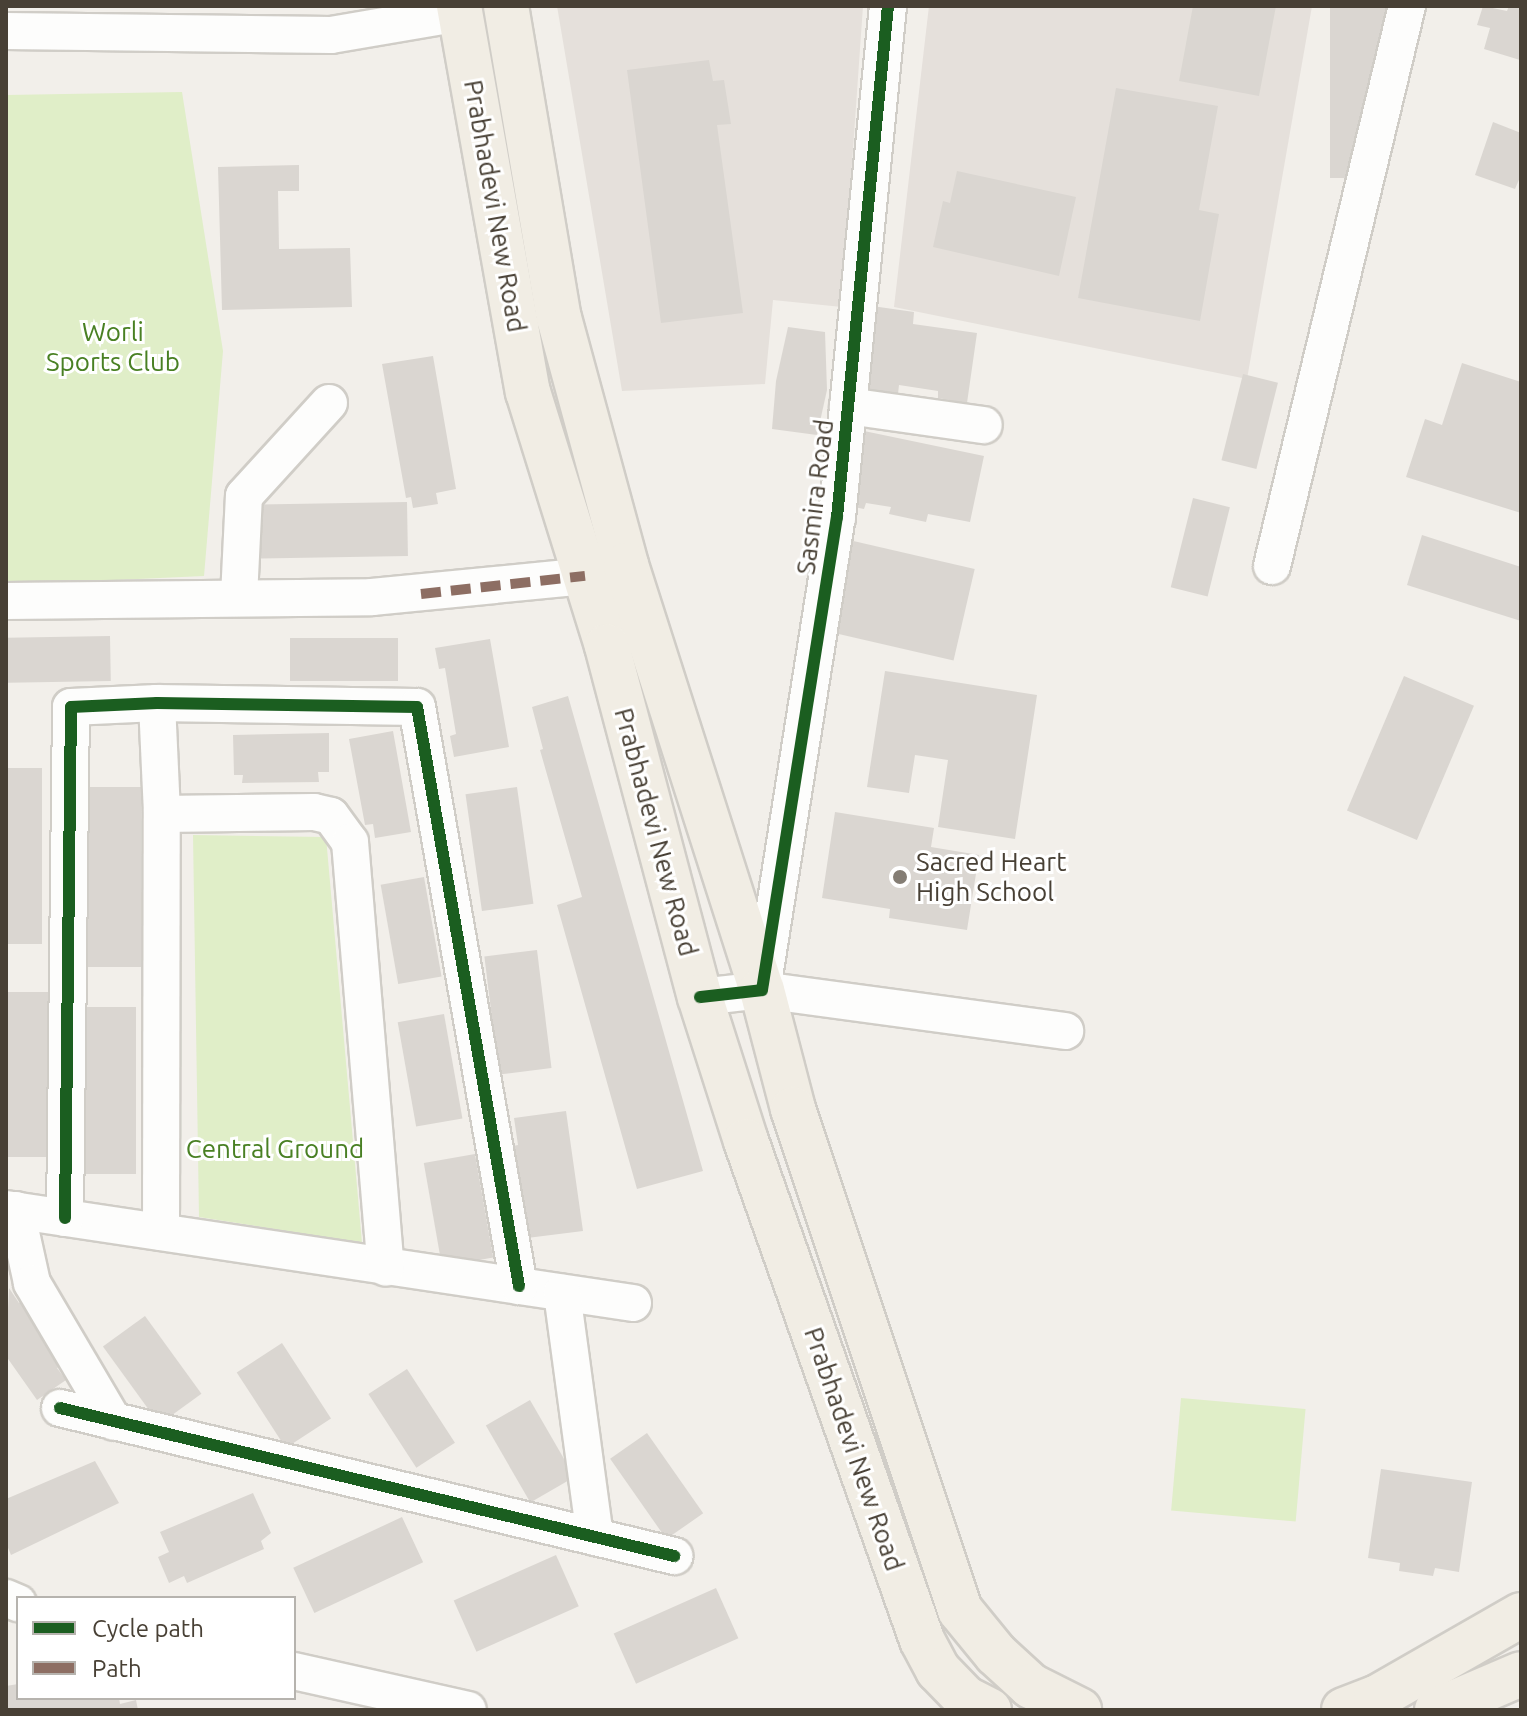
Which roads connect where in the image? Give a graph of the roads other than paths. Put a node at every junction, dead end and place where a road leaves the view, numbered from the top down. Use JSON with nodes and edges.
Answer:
{"nodes":[{"id":1,"x":506,"y":6,"type":"edge"},
{"id":2,"x":888,"y":6,"type":"edge"},
{"id":3,"x":1407,"y":6,"type":"edge"},
{"id":4,"x":459,"y":10,"type":"edge"},
{"id":5,"x":6,"y":31,"type":"edge"},
{"id":6,"x":329,"y":403,"type":"dead end"},
{"id":7,"x":848,"y":406,"type":"junction"},
{"id":8,"x":984,"y":425,"type":"dead end"},
{"id":9,"x":1272,"y":566,"type":"dead end"},
{"id":10,"x":585,"y":576,"type":"junction"},
{"id":11,"x":239,"y":597,"type":"junction"},
{"id":12,"x":6,"y":601,"type":"edge"},
{"id":13,"x":157,"y":703,"type":"junction"},
{"id":14,"x":162,"y":814,"type":"junction"},
{"id":15,"x":762,"y":990,"type":"junction"},
{"id":16,"x":700,"y":997,"type":"junction"},
{"id":17,"x":1065,"y":1031,"type":"dead end"},
{"id":18,"x":11,"y":1210,"type":"edge"},
{"id":19,"x":65,"y":1218,"type":"junction"},
{"id":20,"x":161,"y":1232,"type":"junction"},
{"id":21,"x":386,"y":1267,"type":"junction"},
{"id":22,"x":519,"y":1286,"type":"junction"},
{"id":23,"x":562,"y":1293,"type":"junction"},
{"id":24,"x":633,"y":1303,"type":"dead end"},
{"id":25,"x":60,"y":1408,"type":"dead end"},
{"id":26,"x":114,"y":1422,"type":"junction"},
{"id":27,"x":595,"y":1537,"type":"junction"},
{"id":28,"x":674,"y":1556,"type":"dead end"},
{"id":29,"x":1521,"y":1615,"type":"edge"},
{"id":30,"x":296,"y":1671,"type":"edge"},
{"id":31,"x":1521,"y":1674,"type":"edge"},
{"id":32,"x":966,"y":1706,"type":"edge"},
{"id":33,"x":468,"y":1710,"type":"edge"},
{"id":34,"x":1079,"y":1710,"type":"edge"},
{"id":35,"x":1344,"y":1710,"type":"edge"},
{"id":36,"x":1437,"y":1710,"type":"edge"}],
"edges":[{"from":1,"to":15,"type":"main road","name":"Prabhadevi New Road"},
{"from":2,"to":7,"type":"street","name":"Sasmira Road"},
{"from":3,"to":9,"type":"street"},
{"from":4,"to":5,"type":"street"},
{"from":4,"to":10,"type":"main road","name":"Prabhadevi New Road"},
{"from":6,"to":11,"type":"street"},
{"from":7,"to":8,"type":"street"},
{"from":7,"to":15,"type":"street","name":"Sasmira Road"},
{"from":10,"to":11,"type":"street"},
{"from":10,"to":16,"type":"main road","name":"Prabhadevi New Road"},
{"from":11,"to":12,"type":"street"},
{"from":13,"to":14,"type":"street"},
{"from":13,"to":19,"type":"street"},
{"from":13,"to":22,"type":"street"},
{"from":14,"to":20,"type":"street"},
{"from":14,"to":21,"type":"street"},
{"from":15,"to":16,"type":"street"},
{"from":15,"to":17,"type":"street"},
{"from":15,"to":34,"type":"main road","name":"Prabhadevi New Road"},
{"from":16,"to":32,"type":"main road","name":"Prabhadevi New Road"},
{"from":18,"to":19,"type":"street"},
{"from":18,"to":26,"type":"street"},
{"from":19,"to":20,"type":"street"},
{"from":20,"to":21,"type":"street"},
{"from":21,"to":22,"type":"street"},
{"from":22,"to":23,"type":"street"},
{"from":23,"to":24,"type":"street"},
{"from":23,"to":27,"type":"street"},
{"from":25,"to":26,"type":"street"},
{"from":26,"to":27,"type":"street"},
{"from":27,"to":28,"type":"street"},
{"from":29,"to":35,"type":"main road"},
{"from":30,"to":33,"type":"street"},
{"from":31,"to":36,"type":"main road"}]}
